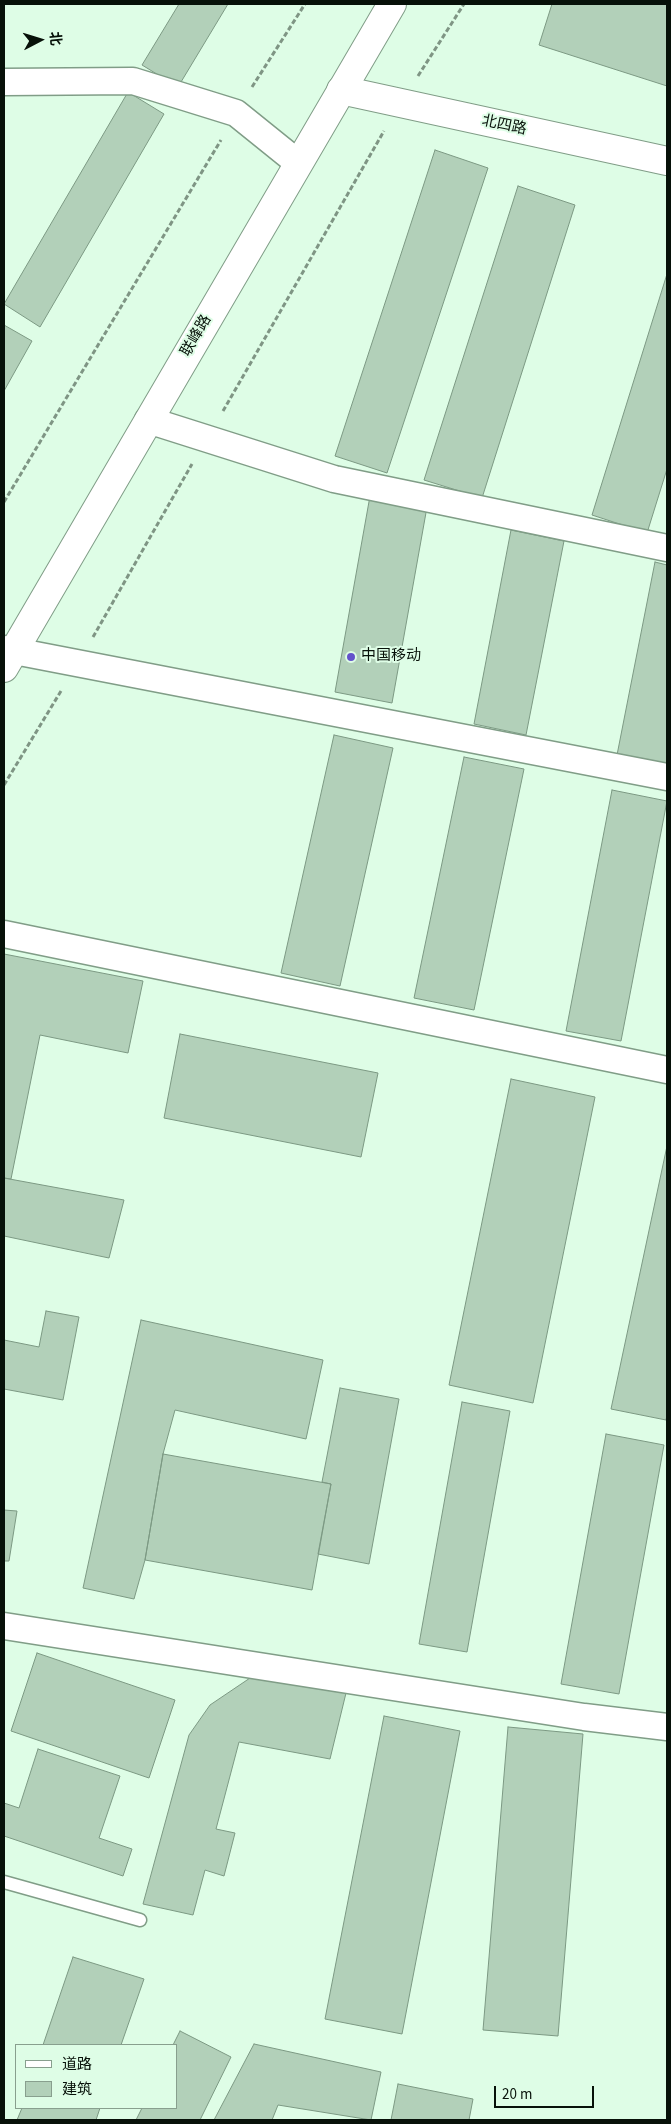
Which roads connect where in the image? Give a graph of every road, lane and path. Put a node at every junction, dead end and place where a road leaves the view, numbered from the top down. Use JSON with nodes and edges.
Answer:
{"nodes":[{"id":1,"x":305,"y":4,"type":"edge"},
{"id":2,"x":392,"y":4,"type":"edge"},
{"id":3,"x":464,"y":4,"type":"edge"},
{"id":4,"x":4,"y":82,"type":"edge"},
{"id":5,"x":341,"y":90,"type":"junction"},
{"id":6,"x":401,"y":103,"type":"junction"},
{"id":7,"x":236,"y":113,"type":"junction"},
{"id":8,"x":667,"y":162,"type":"edge"},
{"id":9,"x":298,"y":163,"type":"junction"},
{"id":10,"x":148,"y":420,"type":"junction"},
{"id":11,"x":207,"y":439,"type":"junction"},
{"id":12,"x":4,"y":502,"type":"edge"},
{"id":13,"x":667,"y":548,"type":"edge"},
{"id":14,"x":7,"y":656,"type":"edge"},
{"id":15,"x":78,"y":663,"type":"junction"},
{"id":16,"x":667,"y":777,"type":"edge"},
{"id":17,"x":4,"y":785,"type":"edge"},
{"id":18,"x":4,"y":934,"type":"edge"},
{"id":19,"x":667,"y":1070,"type":"edge"},
{"id":20,"x":4,"y":1626,"type":"edge"},
{"id":21,"x":667,"y":1726,"type":"edge"},
{"id":22,"x":4,"y":1882,"type":"edge"},
{"id":23,"x":140,"y":1920,"type":"dead end"}],
"edges":[{"from":1,"to":7,"type":"path"},
{"from":2,"to":5,"type":"main road","name":"联峰路"},
{"from":3,"to":6,"type":"path"},
{"from":4,"to":7,"type":"street"},
{"from":5,"to":6,"type":"main road","name":"北四路"},
{"from":5,"to":9,"type":"main road","name":"联峰路"},
{"from":6,"to":8,"type":"main road","name":"北四路"},
{"from":6,"to":11,"type":"path"},
{"from":7,"to":9,"type":"street"},
{"from":7,"to":12,"type":"path"},
{"from":9,"to":10,"type":"main road","name":"联峰路"},
{"from":10,"to":11,"type":"street"},
{"from":10,"to":14,"type":"main road","name":"联峰路"},
{"from":11,"to":13,"type":"street"},
{"from":11,"to":15,"type":"path"},
{"from":14,"to":15,"type":"street"},
{"from":15,"to":16,"type":"street"},
{"from":15,"to":17,"type":"path"},
{"from":18,"to":19,"type":"street"},
{"from":20,"to":21,"type":"street"},
{"from":22,"to":23,"type":"lane"}]}
